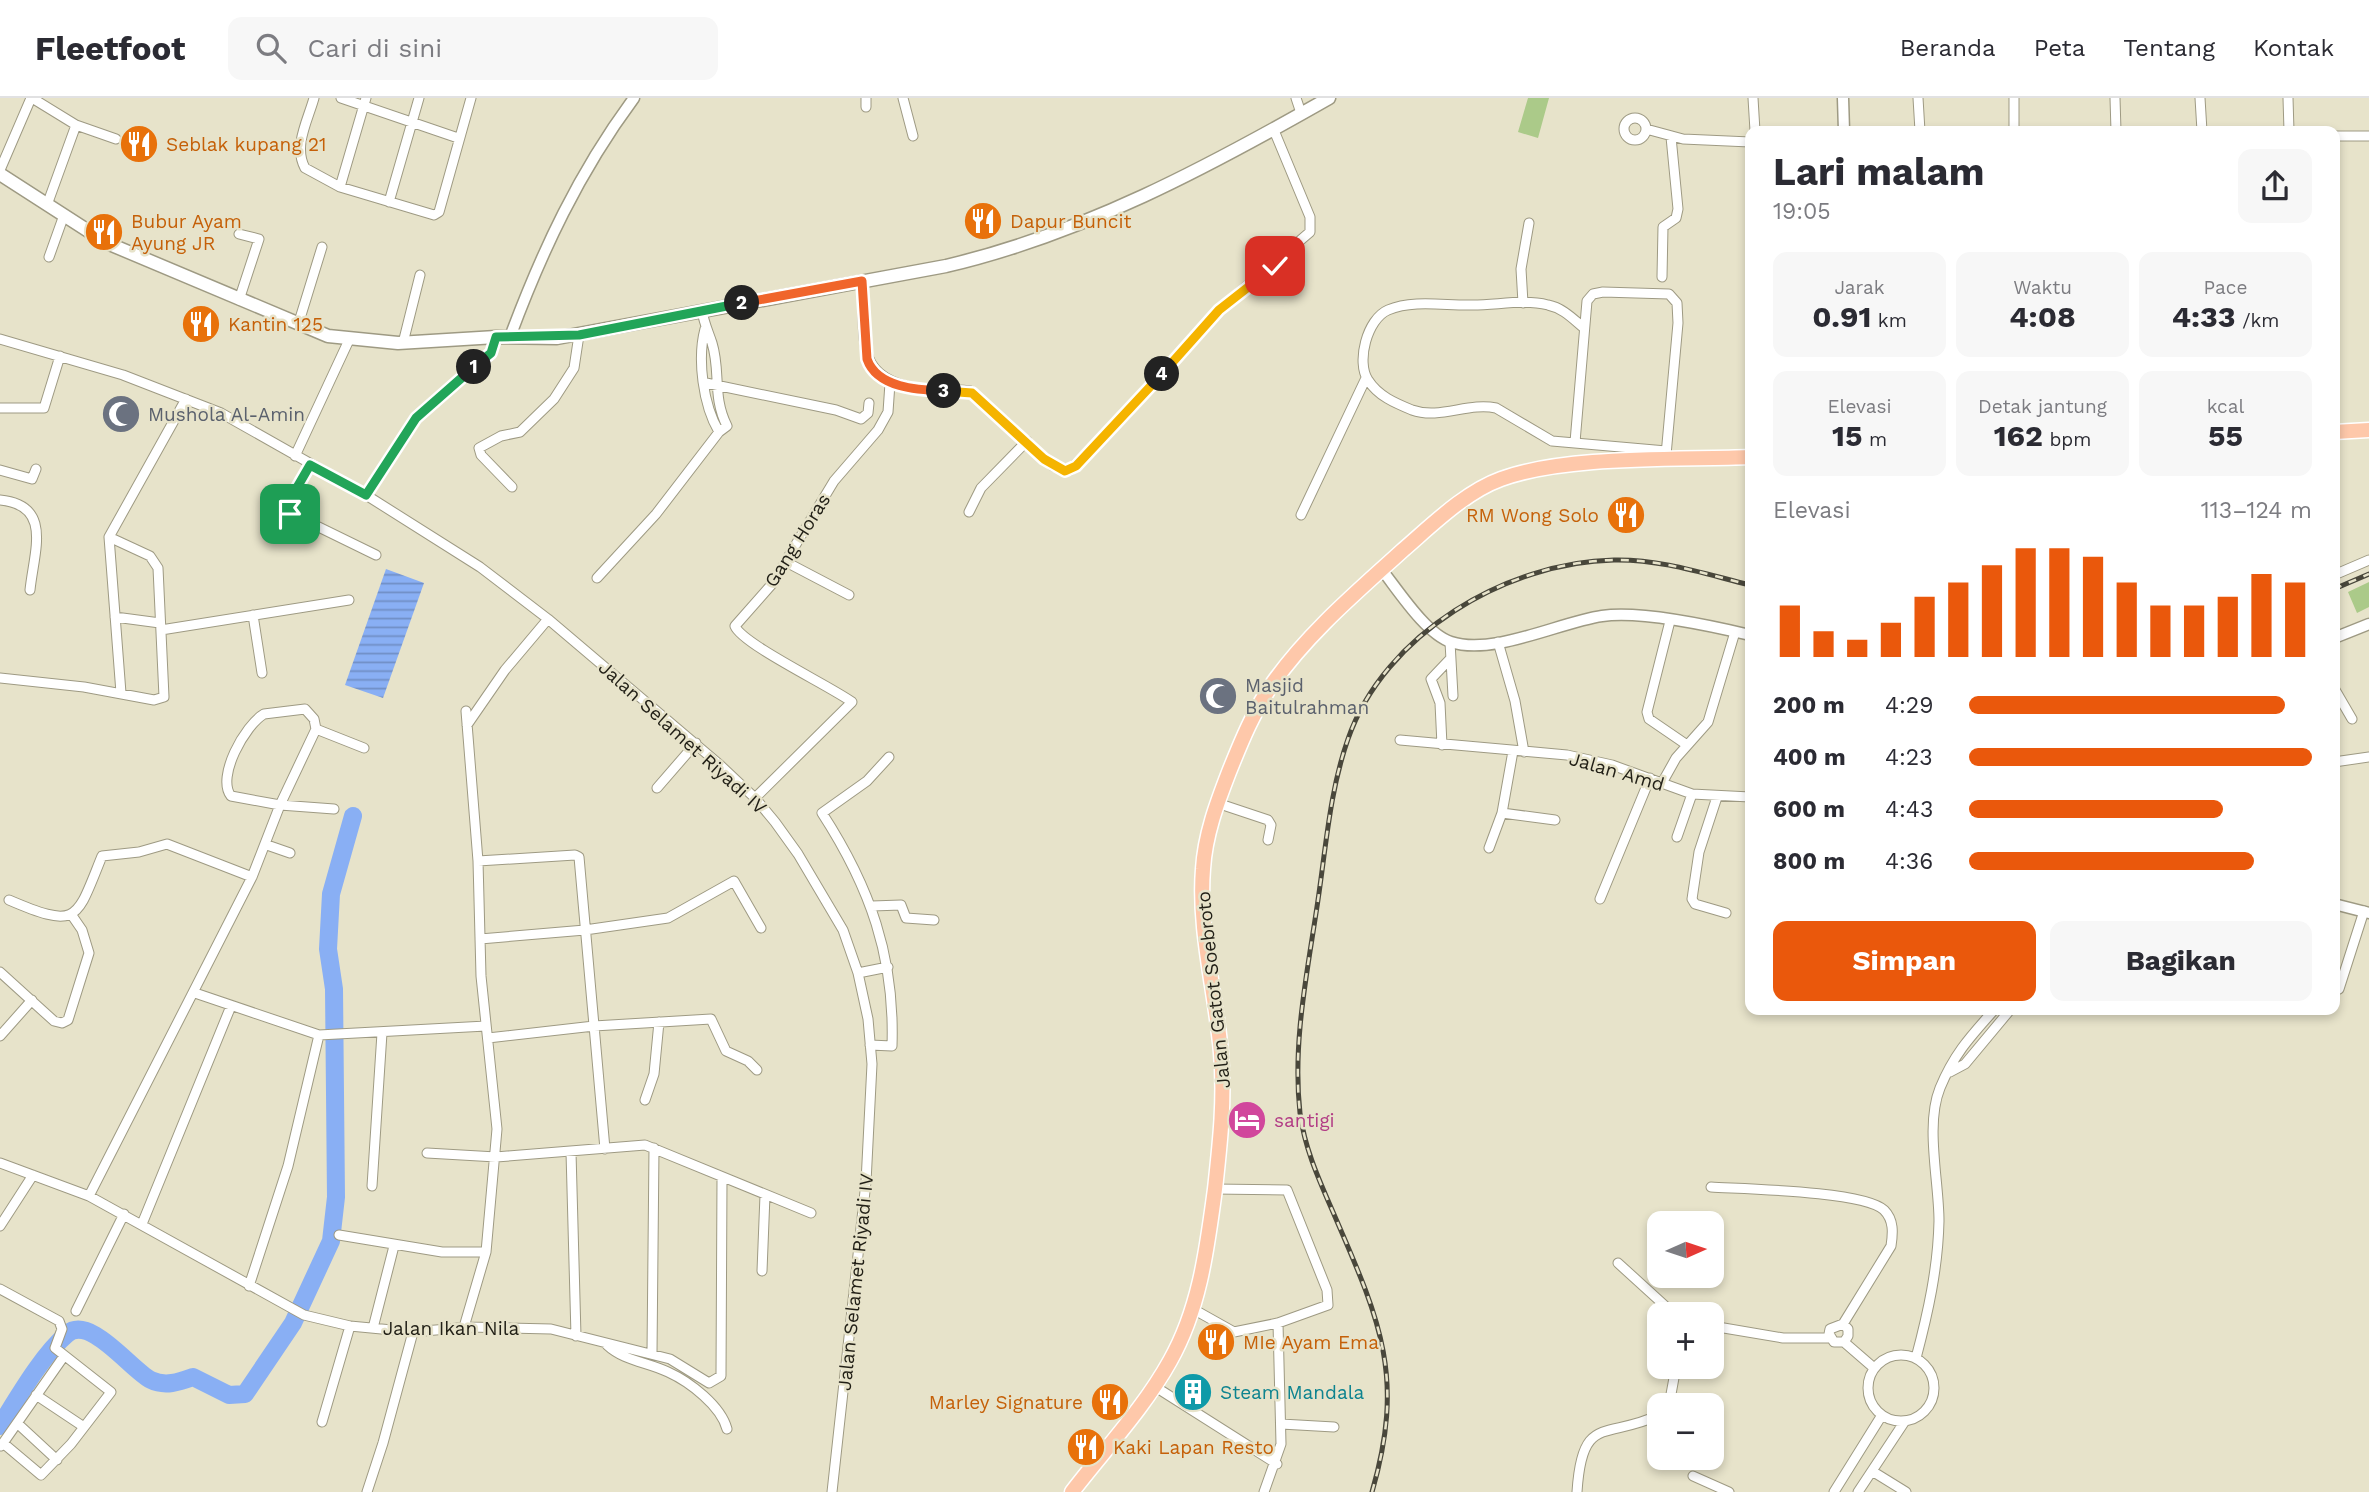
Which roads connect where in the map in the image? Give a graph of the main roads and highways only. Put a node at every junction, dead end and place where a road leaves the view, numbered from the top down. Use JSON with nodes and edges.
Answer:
{"nodes":[{"id":1,"x":1329,"y":98,"type":"edge"},
{"id":2,"x":0,"y":172,"type":"edge"},
{"id":3,"x":2369,"y":431,"type":"edge"},
{"id":4,"x":2340,"y":432,"type":"edge"},
{"id":5,"x":1745,"y":457,"type":"edge"},
{"id":6,"x":1072,"y":1492,"type":"edge"}],
"edges":[{"from":1,"to":2,"type":"main road"},
{"from":3,"to":4,"type":"main road"},
{"from":5,"to":6,"type":"main road","name":"Jalan Gatot Soebroto"}]}
